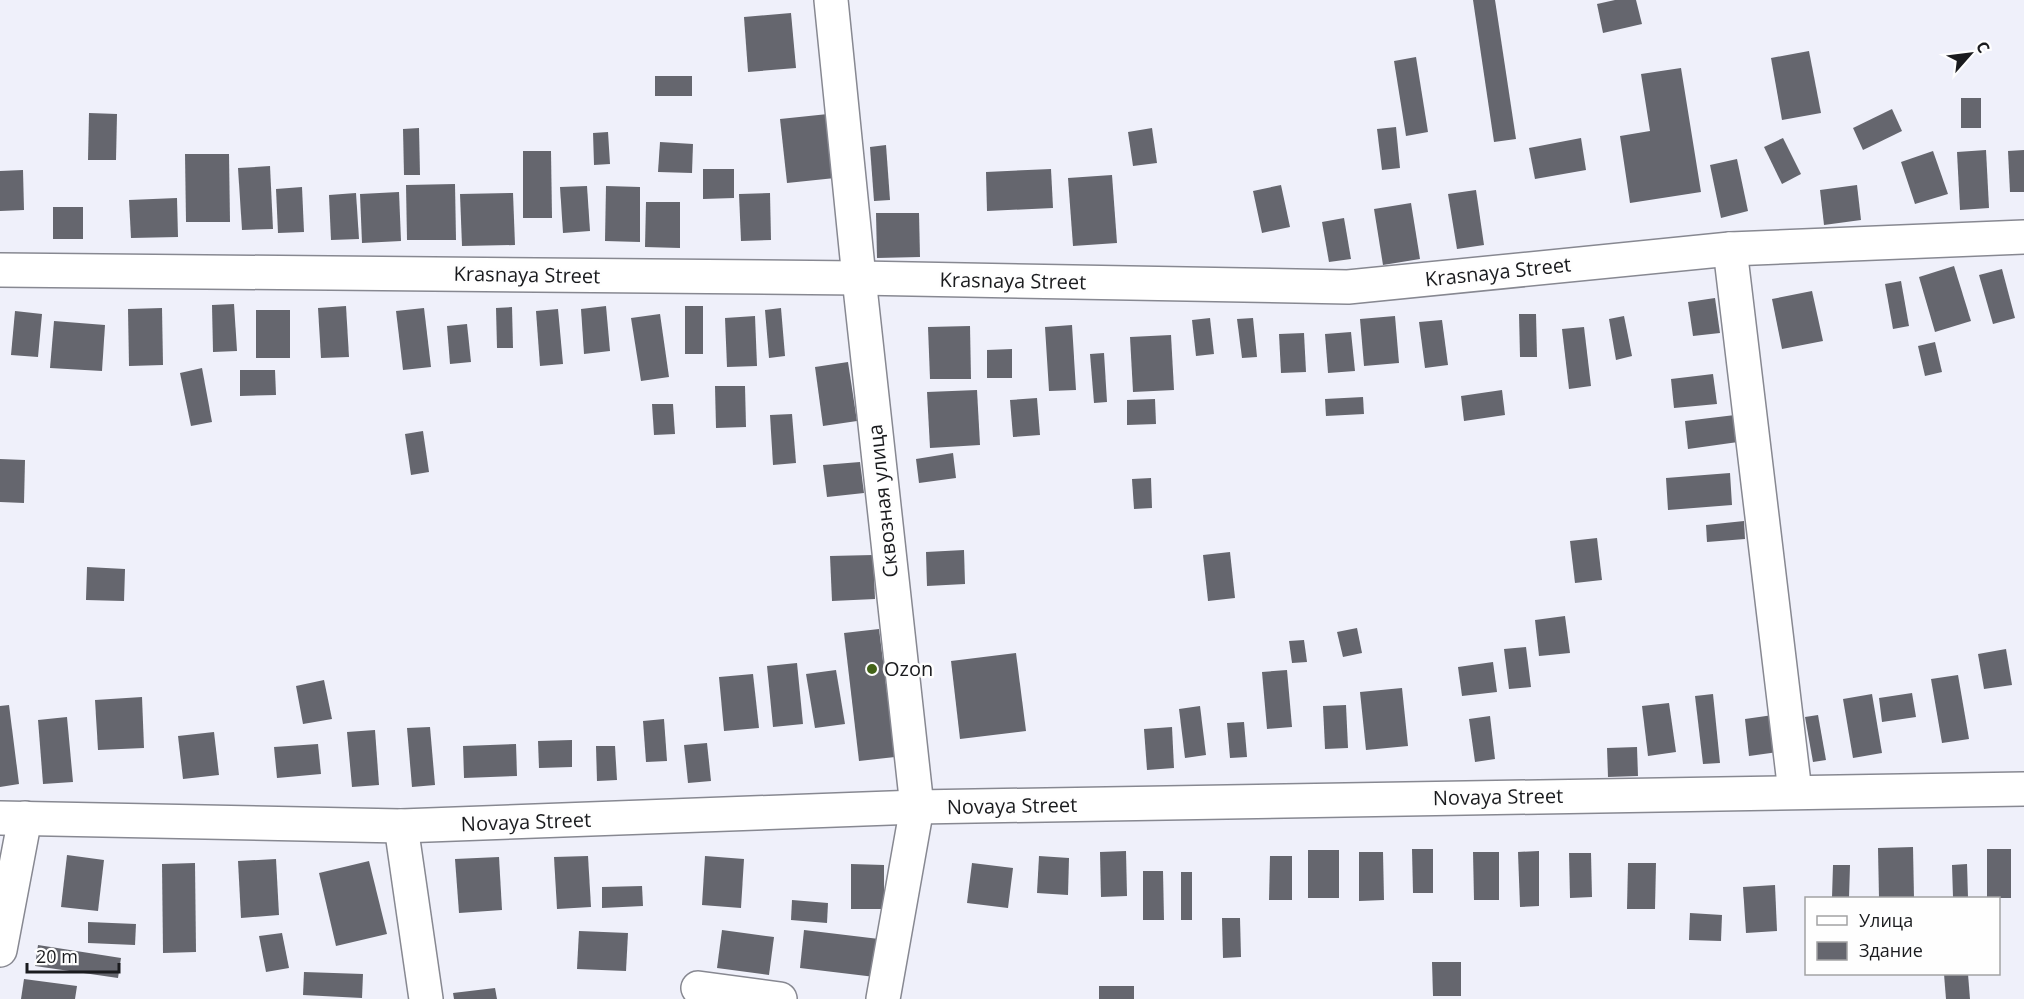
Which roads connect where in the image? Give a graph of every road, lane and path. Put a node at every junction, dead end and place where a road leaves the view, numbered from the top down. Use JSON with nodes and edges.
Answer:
{"nodes":[{"id":1,"x":831,"y":0,"type":"edge"},
{"id":2,"x":2024,"y":237,"type":"edge"},
{"id":3,"x":1730,"y":249,"type":"junction"},
{"id":4,"x":0,"y":270,"type":"edge"},
{"id":5,"x":859,"y":278,"type":"junction"},
{"id":6,"x":2024,"y":789,"type":"edge"},
{"id":7,"x":1795,"y":792,"type":"junction"},
{"id":8,"x":917,"y":807,"type":"junction"},
{"id":9,"x":13,"y":818,"type":"edge"},
{"id":10,"x":401,"y":826,"type":"junction"},
{"id":11,"x":0,"y":950,"type":"edge"},
{"id":12,"x":698,"y":988,"type":"dead end"},
{"id":13,"x":426,"y":999,"type":"edge"},
{"id":14,"x":780,"y":999,"type":"edge"},
{"id":15,"x":883,"y":999,"type":"edge"}],
"edges":[{"from":1,"to":5,"type":"street","name":"Сквозная улица"},
{"from":2,"to":3,"type":"street","name":"Krasnaya Street"},
{"from":3,"to":5,"type":"street","name":"Krasnaya Street"},
{"from":3,"to":7,"type":"street"},
{"from":4,"to":5,"type":"street","name":"Krasnaya Street"},
{"from":5,"to":8,"type":"street","name":"Сквозная улица"},
{"from":6,"to":7,"type":"street","name":"Novaya Street"},
{"from":7,"to":8,"type":"street","name":"Novaya Street"},
{"from":8,"to":10,"type":"street","name":"Novaya Street"},
{"from":8,"to":15,"type":"street","name":"Сквозная улица"},
{"from":9,"to":10,"type":"street","name":"Novaya Street"},
{"from":9,"to":11,"type":"street"},
{"from":10,"to":13,"type":"street"},
{"from":12,"to":14,"type":"street"}]}
